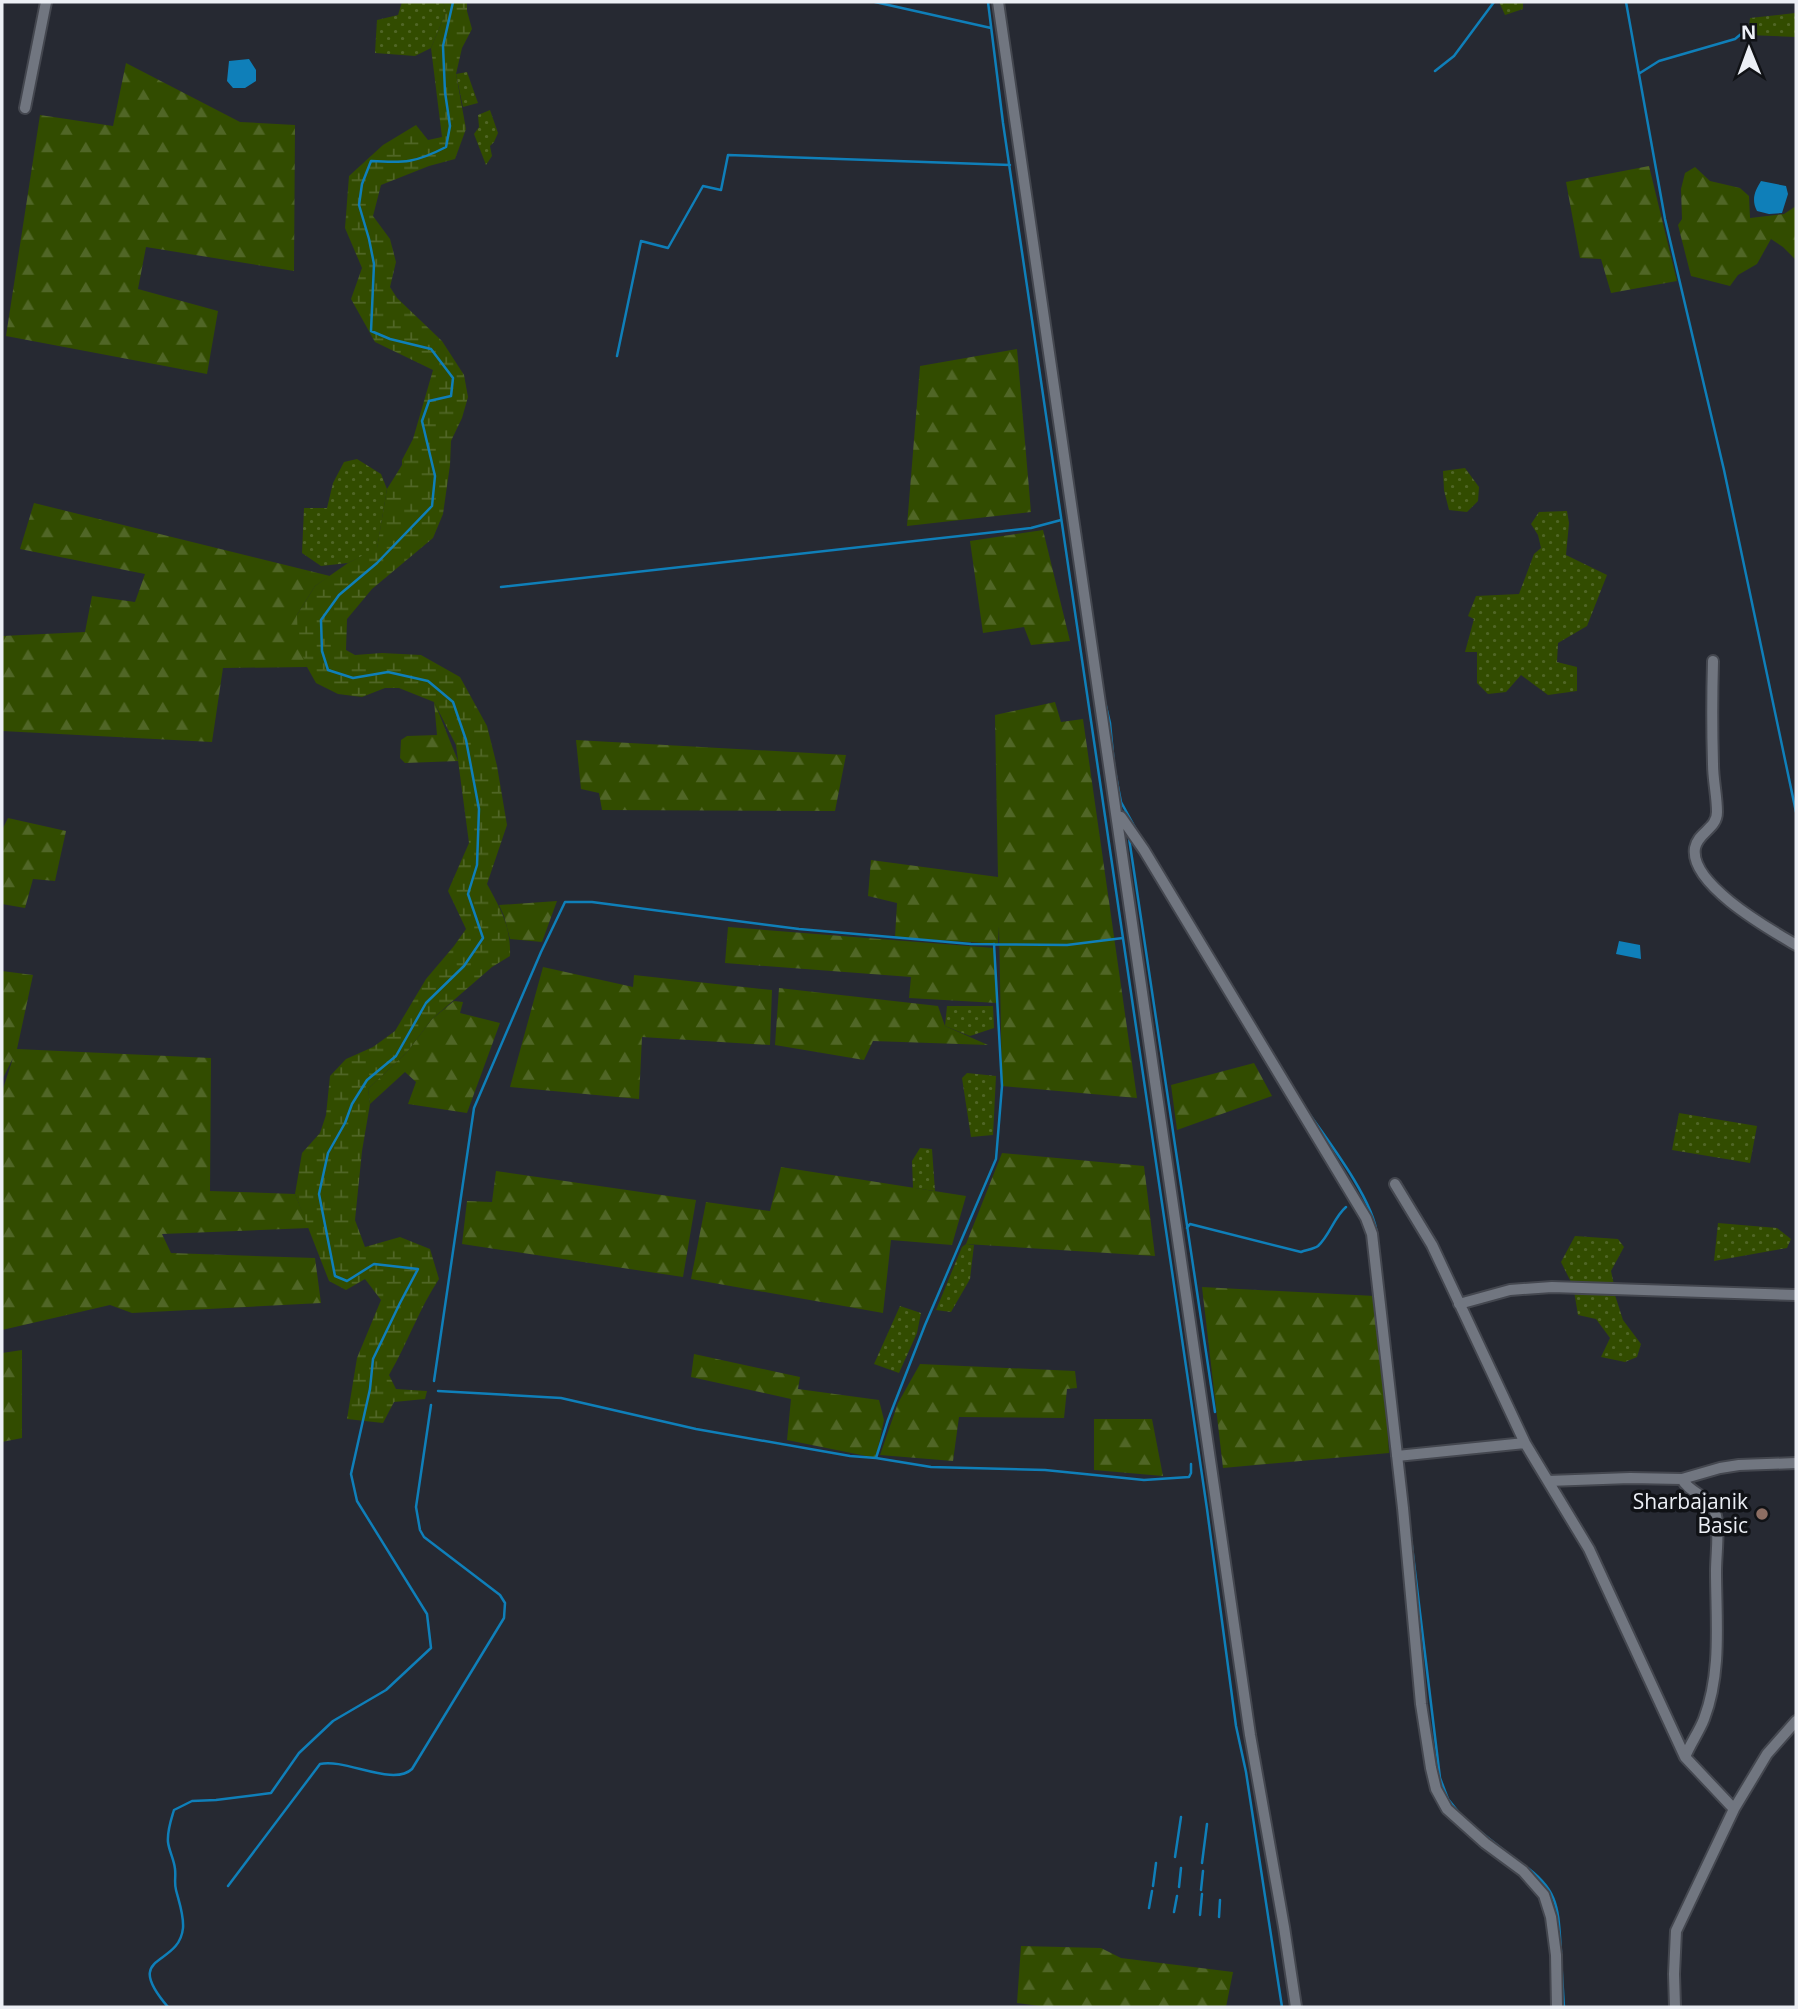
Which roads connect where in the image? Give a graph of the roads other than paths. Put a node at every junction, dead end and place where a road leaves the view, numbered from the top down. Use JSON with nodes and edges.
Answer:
{"nodes":[{"id":1,"x":46,"y":2,"type":"edge"},
{"id":2,"x":998,"y":2,"type":"edge"},
{"id":3,"x":25,"y":107,"type":"dead end"},
{"id":4,"x":1713,"y":661,"type":"dead end"},
{"id":5,"x":1116,"y":808,"type":"junction"},
{"id":6,"x":1796,"y":944,"type":"edge"},
{"id":7,"x":1395,"y":1184,"type":"dead end"},
{"id":8,"x":1796,"y":1295,"type":"edge"},
{"id":9,"x":1459,"y":1304,"type":"junction"},
{"id":10,"x":1525,"y":1443,"type":"junction"},
{"id":11,"x":1397,"y":1456,"type":"junction"},
{"id":12,"x":1796,"y":1463,"type":"edge"},
{"id":13,"x":1682,"y":1479,"type":"junction"},
{"id":14,"x":1548,"y":1481,"type":"junction"},
{"id":15,"x":1796,"y":1721,"type":"edge"},
{"id":16,"x":1685,"y":1757,"type":"junction"},
{"id":17,"x":1734,"y":1809,"type":"junction"},
{"id":18,"x":1296,"y":2007,"type":"edge"},
{"id":19,"x":1557,"y":2007,"type":"edge"},
{"id":20,"x":1675,"y":2007,"type":"edge"}],
"edges":[{"from":1,"to":3,"type":"street"},
{"from":2,"to":5,"type":"street"},
{"from":4,"to":6,"type":"street"},
{"from":5,"to":11,"type":"street"},
{"from":5,"to":18,"type":"street"},
{"from":7,"to":9,"type":"street"},
{"from":8,"to":9,"type":"street"},
{"from":9,"to":10,"type":"street"},
{"from":10,"to":11,"type":"street"},
{"from":10,"to":14,"type":"street"},
{"from":11,"to":19,"type":"street"},
{"from":12,"to":13,"type":"street"},
{"from":13,"to":14,"type":"street"},
{"from":13,"to":16,"type":"street"},
{"from":14,"to":16,"type":"street"},
{"from":15,"to":17,"type":"street"},
{"from":16,"to":17,"type":"street"},
{"from":17,"to":20,"type":"street"}]}
